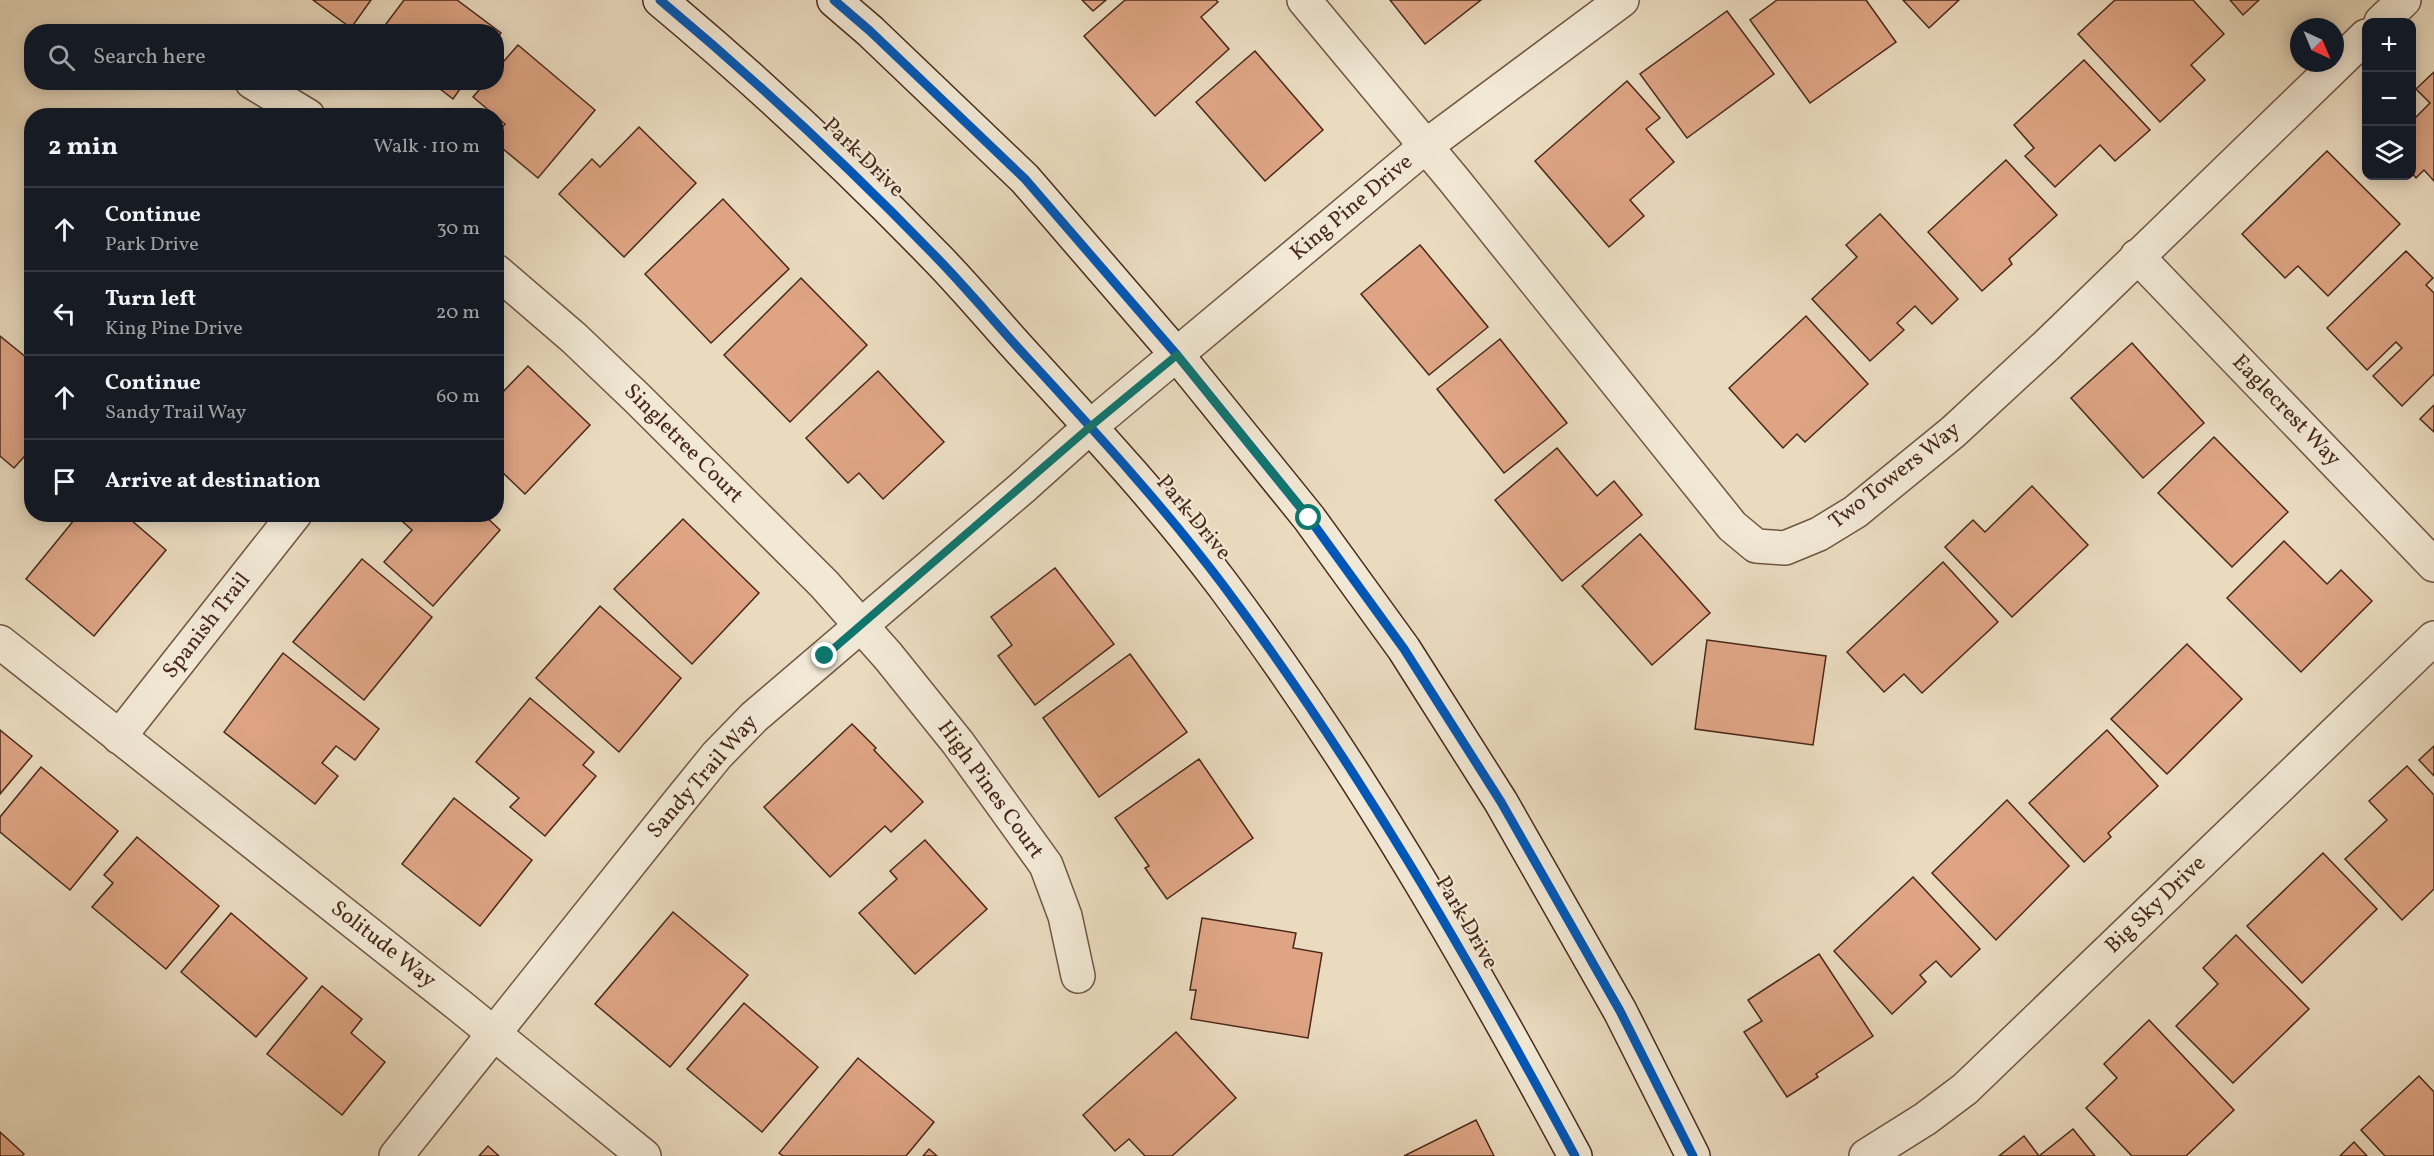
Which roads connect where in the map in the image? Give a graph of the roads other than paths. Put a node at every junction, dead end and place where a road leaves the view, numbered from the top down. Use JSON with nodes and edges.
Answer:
{"nodes":[{"id":1,"x":660,"y":0,"type":"edge"},
{"id":2,"x":834,"y":0,"type":"edge"},
{"id":3,"x":1304,"y":0,"type":"edge"},
{"id":4,"x":1622,"y":0,"type":"edge"},
{"id":5,"x":2404,"y":0,"type":"edge"},
{"id":6,"x":2385,"y":18,"type":"edge"},
{"id":7,"x":2362,"y":41,"type":"edge"},
{"id":8,"x":265,"y":90,"type":"edge"},
{"id":9,"x":295,"y":108,"type":"edge"},
{"id":10,"x":1426,"y":146,"type":"junction"},
{"id":11,"x":2137,"y":256,"type":"junction"},
{"id":12,"x":504,"y":278,"type":"edge"},
{"id":13,"x":1177,"y":355,"type":"junction"},
{"id":14,"x":1091,"y":426,"type":"junction"},
{"id":15,"x":289,"y":522,"type":"edge"},
{"id":16,"x":2434,"y":565,"type":"edge"},
{"id":17,"x":861,"y":625,"type":"junction"},
{"id":18,"x":2434,"y":638,"type":"edge"},
{"id":19,"x":0,"y":642,"type":"edge"},
{"id":20,"x":119,"y":737,"type":"junction"},
{"id":21,"x":1078,"y":976,"type":"dead end"},
{"id":22,"x":493,"y":1033,"type":"junction"},
{"id":23,"x":396,"y":1156,"type":"edge"},
{"id":24,"x":644,"y":1156,"type":"edge"},
{"id":25,"x":1575,"y":1156,"type":"edge"},
{"id":26,"x":1693,"y":1156,"type":"edge"},
{"id":27,"x":1866,"y":1156,"type":"edge"}],
"edges":[{"from":1,"to":14,"type":"street","name":"Park Drive"},
{"from":2,"to":13,"type":"street"},
{"from":3,"to":10,"type":"street","name":"Two Towers Way"},
{"from":4,"to":10,"type":"street","name":"King Pine Drive"},
{"from":5,"to":6,"type":"street"},
{"from":7,"to":11,"type":"street","name":"Two Towers Way"},
{"from":8,"to":9,"type":"street"},
{"from":10,"to":11,"type":"street","name":"Two Towers Way"},
{"from":10,"to":13,"type":"street","name":"King Pine Drive"},
{"from":11,"to":16,"type":"street","name":"Eaglecrest Way"},
{"from":12,"to":17,"type":"street","name":"Singletree Court"},
{"from":13,"to":14,"type":"street","name":"King Pine Drive"},
{"from":13,"to":26,"type":"street"},
{"from":14,"to":17,"type":"street","name":"Sandy Trail Way"},
{"from":14,"to":25,"type":"street","name":"Park Drive"},
{"from":15,"to":20,"type":"street","name":"Spanish Trail"},
{"from":17,"to":21,"type":"street","name":"High Pines Court"},
{"from":17,"to":22,"type":"street","name":"Sandy Trail Way"},
{"from":18,"to":27,"type":"street","name":"Big Sky Drive"},
{"from":19,"to":20,"type":"street","name":"Solitude Way"},
{"from":20,"to":22,"type":"street","name":"Solitude Way"},
{"from":22,"to":23,"type":"street","name":"Sandy Trail Way"},
{"from":22,"to":24,"type":"street","name":"Solitude Way"}]}
